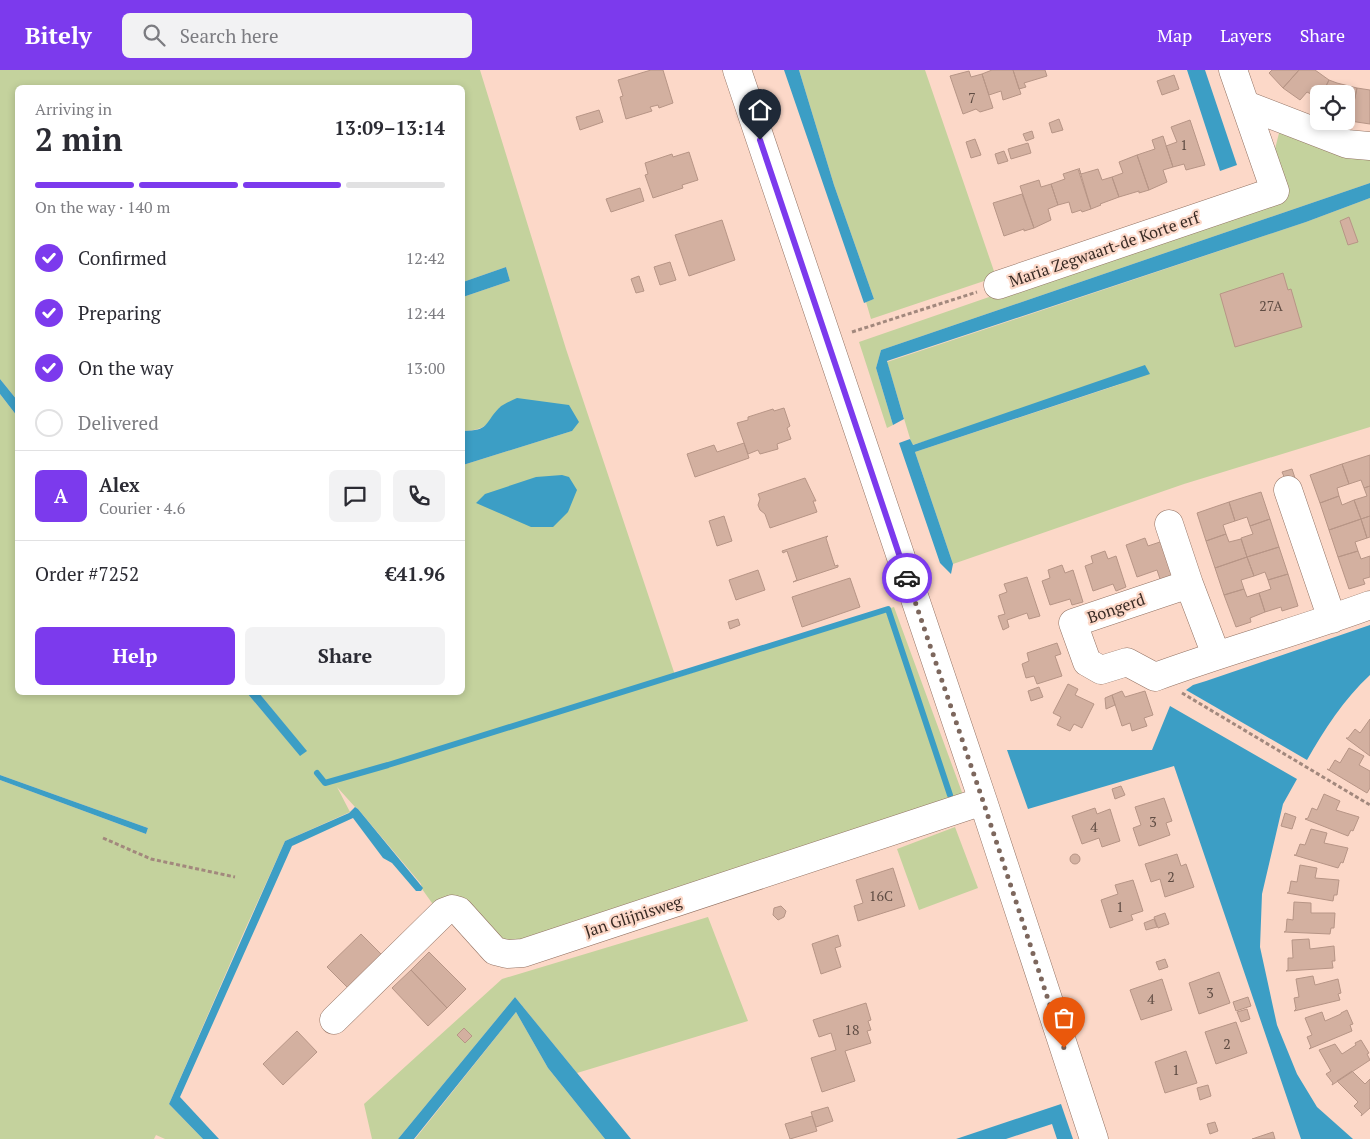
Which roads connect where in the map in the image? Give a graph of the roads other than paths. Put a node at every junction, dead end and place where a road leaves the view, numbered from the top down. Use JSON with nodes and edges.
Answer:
{"nodes":[{"id":1,"x":737,"y":70,"type":"edge"},
{"id":2,"x":1233,"y":70,"type":"edge"},
{"id":3,"x":1246,"y":106,"type":"junction"},
{"id":4,"x":1370,"y":146,"type":"edge"},
{"id":5,"x":998,"y":286,"type":"road end"},
{"id":6,"x":1288,"y":490,"type":"dead end"},
{"id":7,"x":1169,"y":524,"type":"dead end"},
{"id":8,"x":1189,"y":584,"type":"junction"},
{"id":9,"x":1370,"y":605,"type":"edge"},
{"id":10,"x":1332,"y":619,"type":"junction"},
{"id":11,"x":1216,"y":655,"type":"junction"},
{"id":12,"x":983,"y":801,"type":"junction"},
{"id":13,"x":334,"y":1020,"type":"dead end"},
{"id":14,"x":1094,"y":1139,"type":"edge"}],
"edges":[{"from":1,"to":12,"type":"street"},
{"from":2,"to":3,"type":"street"},
{"from":3,"to":4,"type":"street"},
{"from":3,"to":5,"type":"street","name":"Maria Zegwaart-de Korte erf"},
{"from":6,"to":10,"type":"street"},
{"from":7,"to":8,"type":"street"},
{"from":8,"to":11,"type":"street"},
{"from":8,"to":11,"type":"street","name":"Bongerd"},
{"from":9,"to":10,"type":"street"},
{"from":10,"to":11,"type":"street"},
{"from":12,"to":13,"type":"street","name":"Jan Glijnisweg"},
{"from":12,"to":14,"type":"street"}]}
